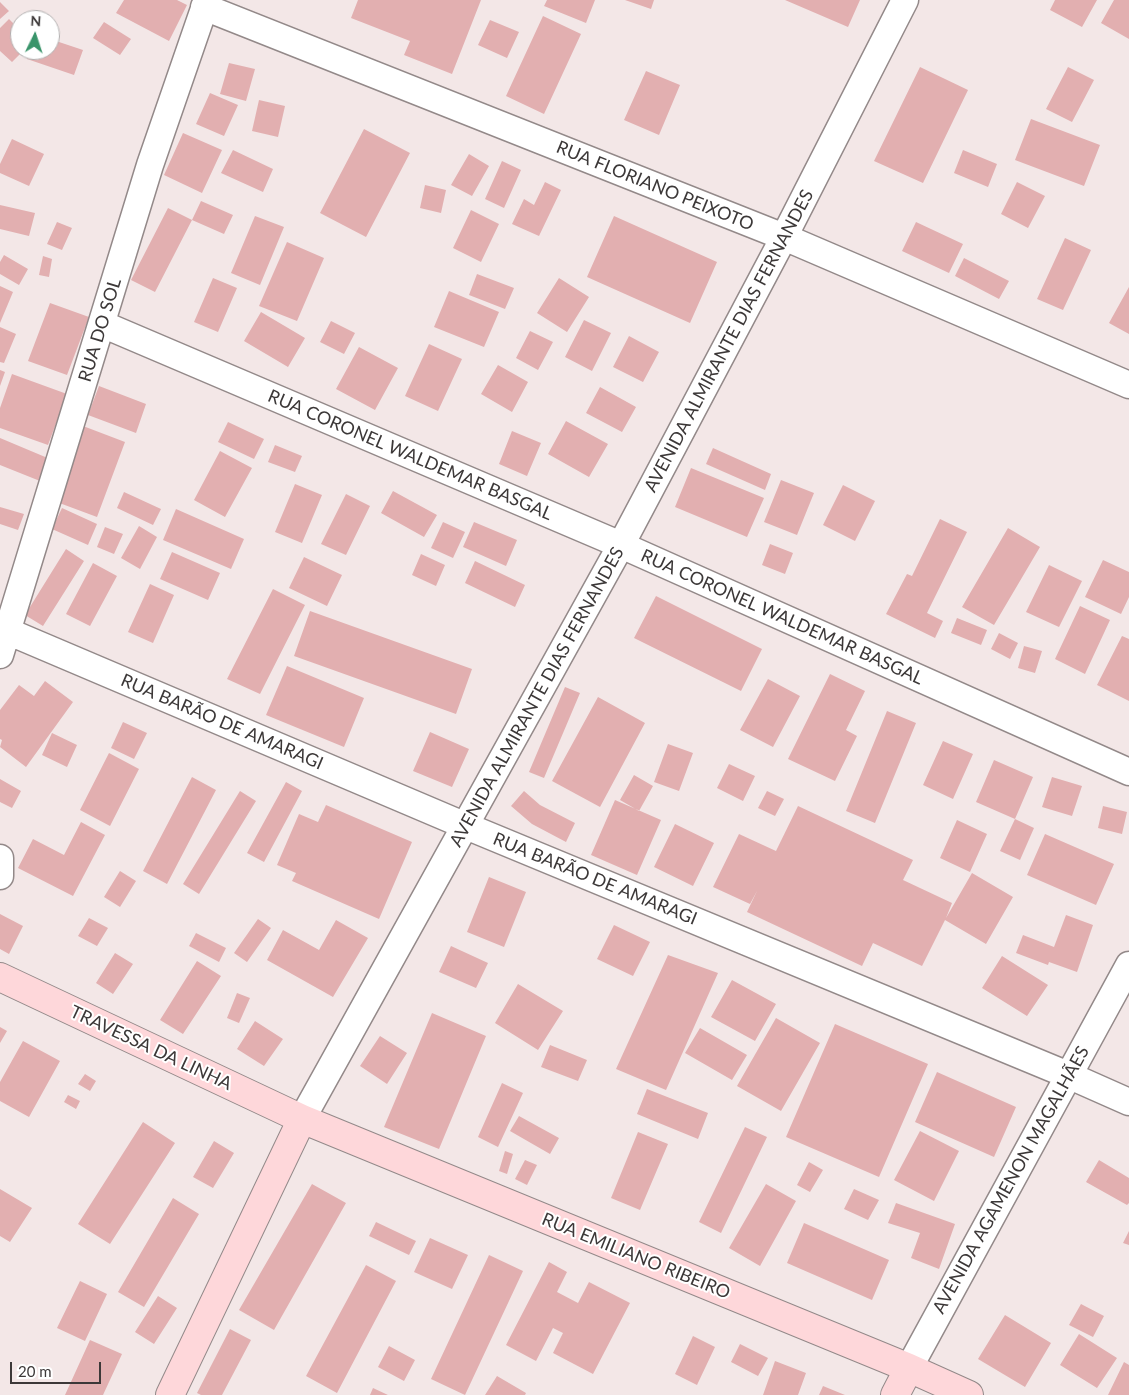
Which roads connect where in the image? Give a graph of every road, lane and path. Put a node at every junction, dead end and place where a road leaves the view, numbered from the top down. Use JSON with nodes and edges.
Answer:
{"nodes":[{"id":1,"x":905,"y":0,"type":"edge"},
{"id":2,"x":205,"y":3,"type":"edge"},
{"id":3,"x":784,"y":237,"type":"junction"},
{"id":4,"x":102,"y":324,"type":"junction"},
{"id":5,"x":1129,"y":385,"type":"edge"},
{"id":6,"x":621,"y":545,"type":"junction"},
{"id":7,"x":4,"y":643,"type":"edge"},
{"id":8,"x":1129,"y":772,"type":"edge"},
{"id":9,"x":466,"y":826,"type":"junction"},
{"id":10,"x":0,"y":858,"type":"edge"},
{"id":11,"x":0,"y":876,"type":"edge"},
{"id":12,"x":1129,"y":965,"type":"edge"},
{"id":13,"x":0,"y":977,"type":"edge"},
{"id":14,"x":1068,"y":1075,"type":"junction"},
{"id":15,"x":1129,"y":1102,"type":"edge"},
{"id":16,"x":302,"y":1119,"type":"junction"},
{"id":17,"x":909,"y":1368,"type":"junction"},
{"id":18,"x":170,"y":1395,"type":"edge"},
{"id":19,"x":895,"y":1395,"type":"edge"},
{"id":20,"x":969,"y":1395,"type":"edge"}],
"edges":[{"from":1,"to":3,"type":"street","name":"AVENIDA ALMIRANTE DIAS FERNANDES"},
{"from":2,"to":3,"type":"street","name":"RUA FLORIANO PEIXOTO"},
{"from":2,"to":4,"type":"street","name":"RUA DO SOL"},
{"from":3,"to":5,"type":"street","name":"RUA FLORIANO PEIXOTO"},
{"from":3,"to":6,"type":"street","name":"AVENIDA ALMIRANTE DIAS FERNANDES"},
{"from":4,"to":6,"type":"street","name":"RUA CORONEL WALDEMAR BASGAL"},
{"from":4,"to":7,"type":"street","name":"RUA DO SOL"},
{"from":6,"to":8,"type":"street","name":"RUA CORONEL WALDEMAR BASGAL"},
{"from":6,"to":9,"type":"street","name":"AVENIDA ALMIRANTE DIAS FERNANDES"},
{"from":7,"to":9,"type":"street","name":"RUA BARÃO DE AMARAGI"},
{"from":9,"to":14,"type":"street","name":"RUA BARÃO DE AMARAGI"},
{"from":9,"to":16,"type":"street","name":"AVENIDA ALMIRANTE DIAS FERNANDES"},
{"from":10,"to":11,"type":"street"},
{"from":12,"to":14,"type":"street","name":"AVENIDA AGAMENON MAGALHÃES"},
{"from":13,"to":16,"type":"main road","name":"TRAVESSA DA LINHA"},
{"from":14,"to":15,"type":"street","name":"RUA BARÃO DE AMARAGI"},
{"from":14,"to":17,"type":"street","name":"AVENIDA AGAMENON MAGALHÃES"},
{"from":16,"to":17,"type":"main road","name":"RUA EMILIANO RIBEIRO"},
{"from":16,"to":18,"type":"main road","name":"AVENIDA ALMIRANTE DIAS FERNANDES"},
{"from":17,"to":19,"type":"main road","name":"AVENIDA AGAMENON MAGALHÃES"},
{"from":17,"to":20,"type":"main road","name":"RUA EMILIANO RIBEIRO"}]}
